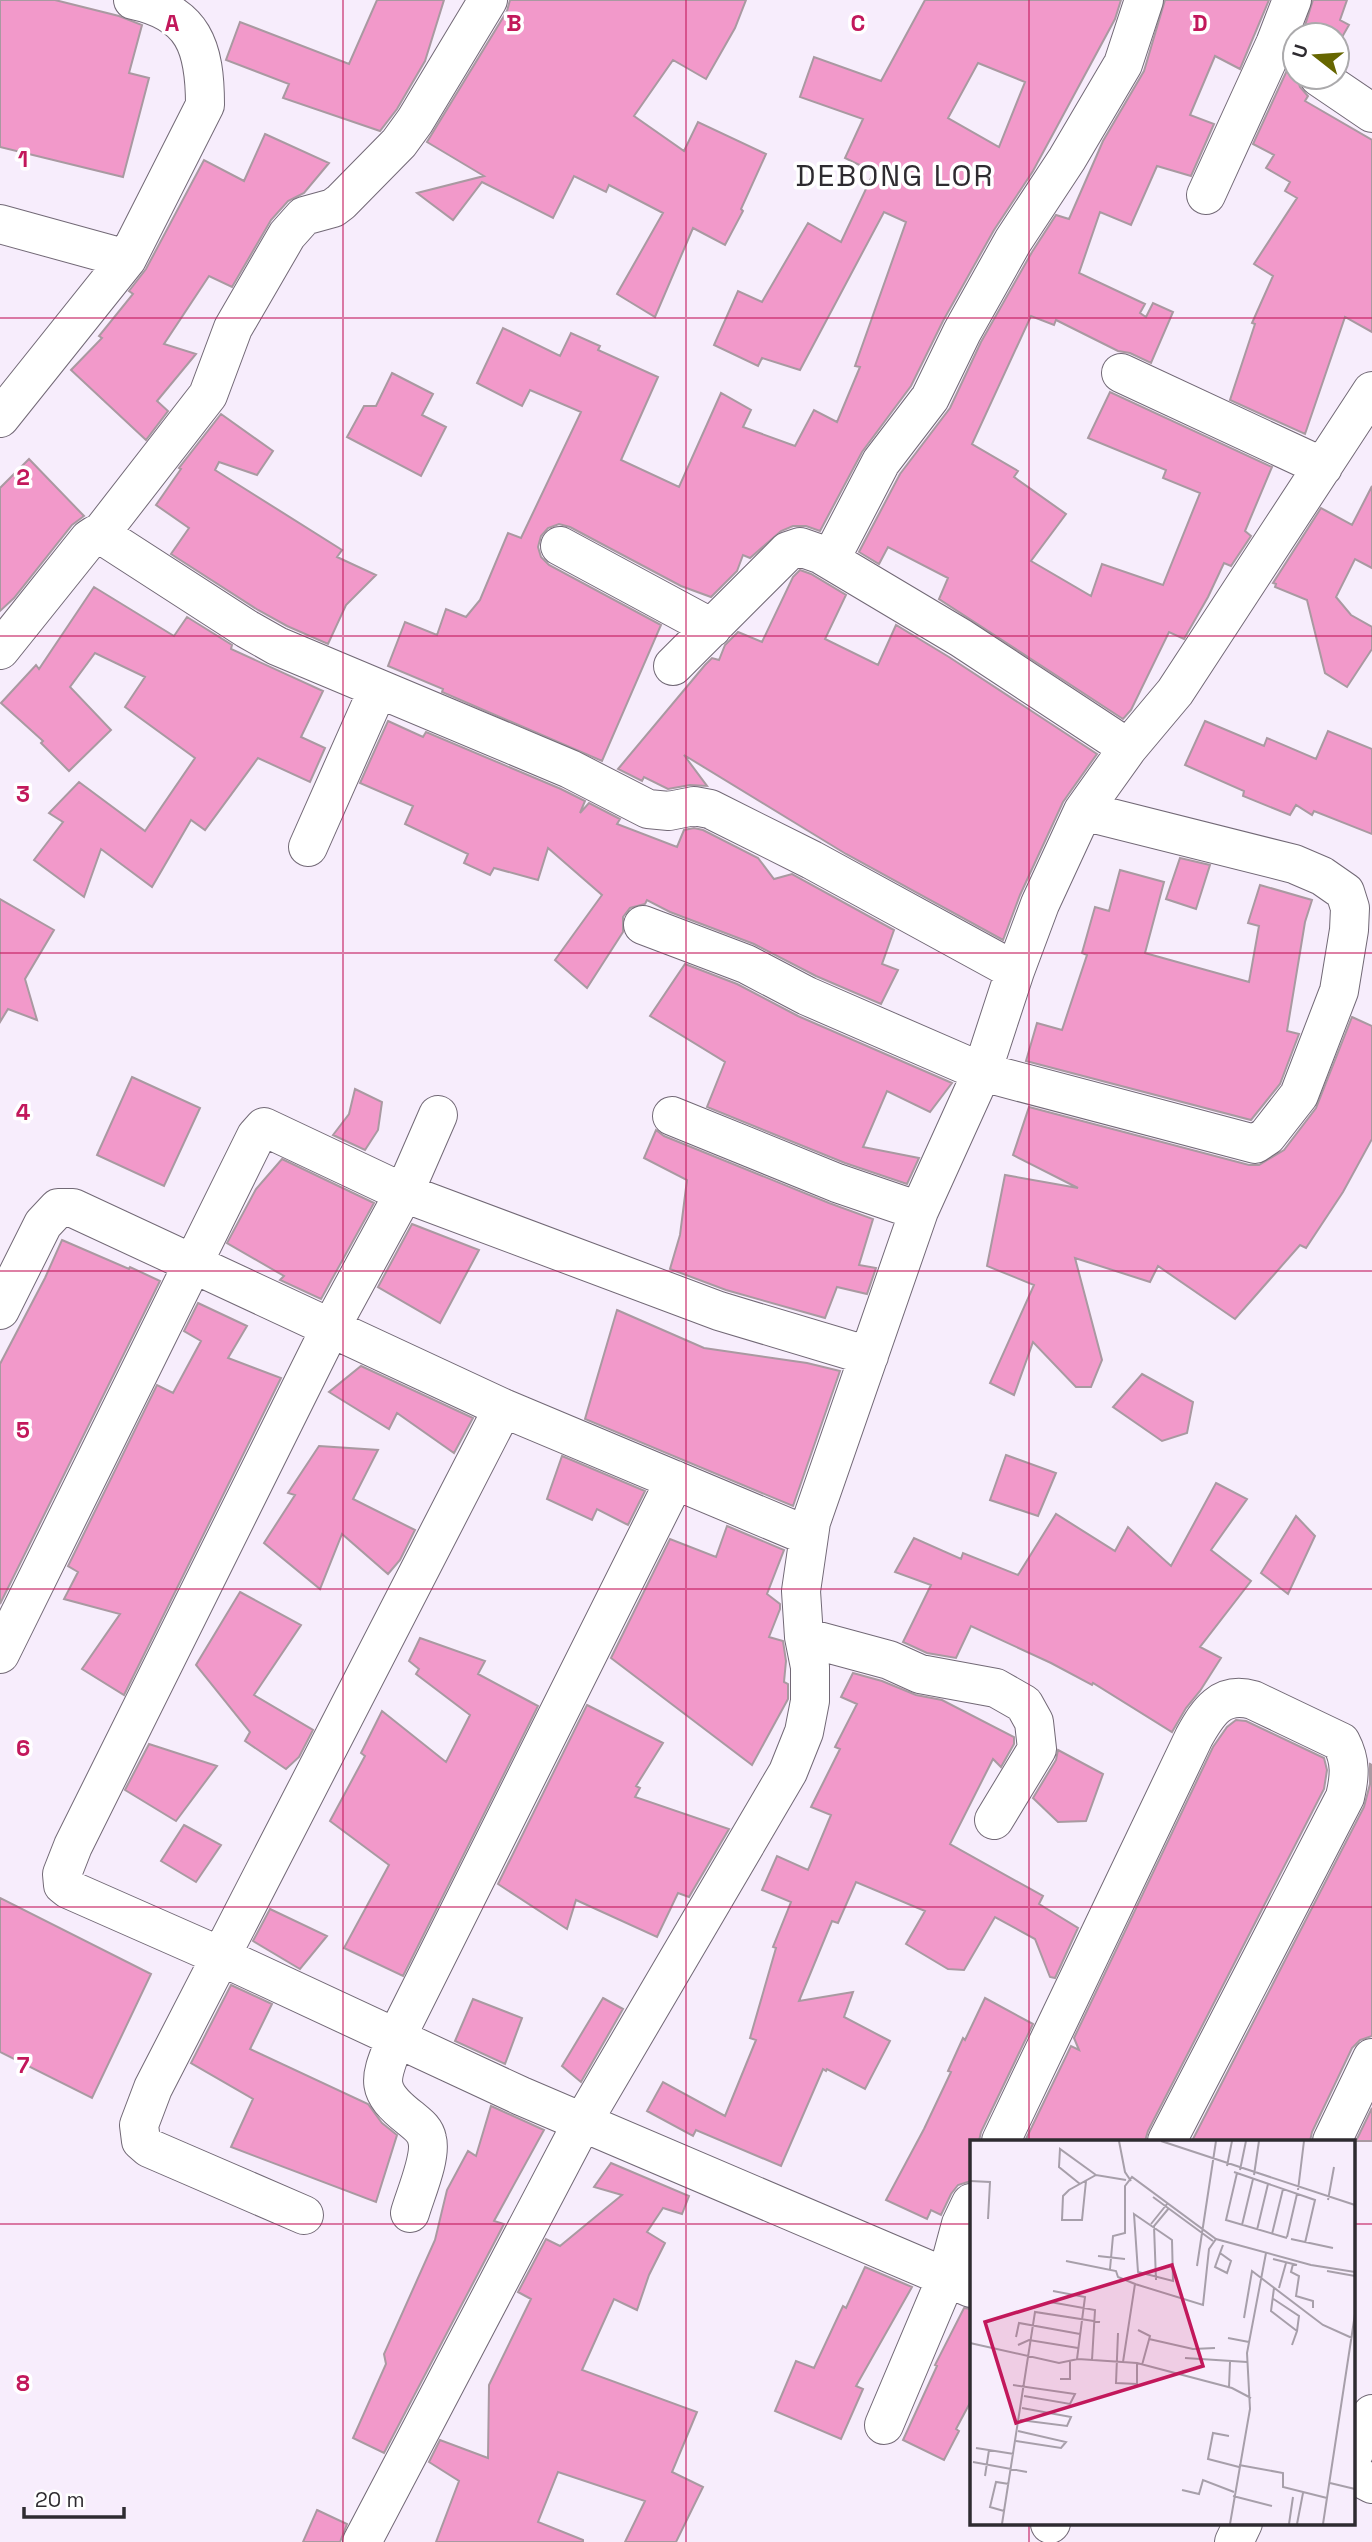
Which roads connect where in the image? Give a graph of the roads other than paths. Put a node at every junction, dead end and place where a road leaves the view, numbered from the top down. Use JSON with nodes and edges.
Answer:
{"nodes":[{"id":1,"x":133,"y":0,"type":"edge"},
{"id":2,"x":488,"y":0,"type":"edge"},
{"id":3,"x":1144,"y":0,"type":"edge"},
{"id":4,"x":1292,"y":0,"type":"edge"},
{"id":5,"x":1289,"y":21,"type":"edge"},
{"id":6,"x":1281,"y":59,"type":"edge"},
{"id":7,"x":1340,"y":91,"type":"edge"},
{"id":8,"x":1372,"y":113,"type":"edge"},
{"id":9,"x":1206,"y":195,"type":"dead end"},
{"id":10,"x":0,"y":224,"type":"edge"},
{"id":11,"x":127,"y":259,"type":"junction"},
{"id":12,"x":1121,"y":373,"type":"dead end"},
{"id":13,"x":1372,"y":391,"type":"edge"},
{"id":14,"x":0,"y":418,"type":"edge"},
{"id":15,"x":1323,"y":467,"type":"junction"},
{"id":16,"x":100,"y":534,"type":"junction"},
{"id":17,"x":560,"y":546,"type":"dead end"},
{"id":18,"x":830,"y":560,"type":"junction"},
{"id":19,"x":712,"y":628,"type":"junction"},
{"id":20,"x":0,"y":650,"type":"edge"},
{"id":21,"x":673,"y":666,"type":"dead end"},
{"id":22,"x":378,"y":689,"type":"junction"},
{"id":23,"x":1128,"y":748,"type":"junction"},
{"id":24,"x":1083,"y":811,"type":"junction"},
{"id":25,"x":308,"y":847,"type":"dead end"},
{"id":26,"x":643,"y":925,"type":"dead end"},
{"id":27,"x":1015,"y":971,"type":"junction"},
{"id":28,"x":982,"y":1072,"type":"junction"},
{"id":29,"x":438,"y":1115,"type":"dead end"},
{"id":30,"x":672,"y":1116,"type":"dead end"},
{"id":31,"x":404,"y":1193,"type":"junction"},
{"id":32,"x":919,"y":1211,"type":"junction"},
{"id":33,"x":193,"y":1264,"type":"junction"},
{"id":34,"x":0,"y":1310,"type":"edge"},
{"id":35,"x":330,"y":1329,"type":"junction"},
{"id":36,"x":869,"y":1356,"type":"junction"},
{"id":37,"x":503,"y":1408,"type":"junction"},
{"id":38,"x":675,"y":1480,"type":"junction"},
{"id":39,"x":807,"y":1536,"type":"junction"},
{"id":40,"x":804,"y":1637,"type":"junction"},
{"id":41,"x":0,"y":1654,"type":"edge"},
{"id":42,"x":994,"y":1820,"type":"dead end"},
{"id":43,"x":220,"y":1956,"type":"junction"},
{"id":44,"x":396,"y":2038,"type":"junction"},
{"id":45,"x":1372,"y":2058,"type":"edge"},
{"id":46,"x":582,"y":2123,"type":"junction"},
{"id":47,"x":1001,"y":2140,"type":"edge"},
{"id":48,"x":1168,"y":2140,"type":"edge"},
{"id":49,"x":1332,"y":2140,"type":"edge"},
{"id":50,"x":970,"y":2205,"type":"edge"},
{"id":51,"x":410,"y":2213,"type":"dead end"},
{"id":52,"x":304,"y":2215,"type":"dead end"},
{"id":53,"x":959,"y":2282,"type":"edge"},
{"id":54,"x":1372,"y":2414,"type":"edge"},
{"id":55,"x":884,"y":2425,"type":"dead end"},
{"id":56,"x":1354,"y":2453,"type":"edge"},
{"id":57,"x":1354,"y":2474,"type":"edge"},
{"id":58,"x":1372,"y":2483,"type":"edge"},
{"id":59,"x":1243,"y":2524,"type":"edge"},
{"id":60,"x":362,"y":2542,"type":"edge"},
{"id":61,"x":1234,"y":2542,"type":"edge"}],
"edges":[{"from":1,"to":11,"type":"street"},
{"from":2,"to":16,"type":"street"},
{"from":3,"to":18,"type":"street"},
{"from":4,"to":5,"type":"street"},
{"from":6,"to":9,"type":"street"},
{"from":7,"to":8,"type":"street"},
{"from":10,"to":11,"type":"street"},
{"from":11,"to":14,"type":"street"},
{"from":12,"to":15,"type":"street"},
{"from":13,"to":15,"type":"street"},
{"from":15,"to":23,"type":"street"},
{"from":16,"to":20,"type":"street"},
{"from":16,"to":22,"type":"street"},
{"from":17,"to":19,"type":"street"},
{"from":18,"to":19,"type":"street"},
{"from":18,"to":23,"type":"street"},
{"from":19,"to":21,"type":"street"},
{"from":22,"to":25,"type":"street"},
{"from":22,"to":27,"type":"street"},
{"from":23,"to":24,"type":"street"},
{"from":24,"to":27,"type":"street"},
{"from":24,"to":28,"type":"street"},
{"from":26,"to":28,"type":"street"},
{"from":27,"to":28,"type":"street"},
{"from":28,"to":32,"type":"street"},
{"from":29,"to":31,"type":"street"},
{"from":30,"to":32,"type":"street"},
{"from":31,"to":33,"type":"street"},
{"from":31,"to":35,"type":"street"},
{"from":31,"to":36,"type":"street"},
{"from":32,"to":36,"type":"street"},
{"from":33,"to":34,"type":"street"},
{"from":33,"to":35,"type":"street"},
{"from":33,"to":41,"type":"street"},
{"from":35,"to":37,"type":"street"},
{"from":35,"to":43,"type":"street"},
{"from":36,"to":39,"type":"street"},
{"from":37,"to":38,"type":"street"},
{"from":37,"to":43,"type":"street"},
{"from":38,"to":39,"type":"street"},
{"from":38,"to":44,"type":"street"},
{"from":39,"to":40,"type":"street"},
{"from":40,"to":42,"type":"street"},
{"from":40,"to":46,"type":"street"},
{"from":43,"to":44,"type":"street"},
{"from":43,"to":52,"type":"street"},
{"from":44,"to":46,"type":"street"},
{"from":44,"to":51,"type":"street"},
{"from":45,"to":49,"type":"street"},
{"from":46,"to":53,"type":"street"},
{"from":46,"to":60,"type":"street"},
{"from":47,"to":48,"type":"street"},
{"from":50,"to":53,"type":"street"},
{"from":53,"to":55,"type":"street"},
{"from":54,"to":56,"type":"street"},
{"from":57,"to":58,"type":"street"},
{"from":59,"to":61,"type":"street"}]}
